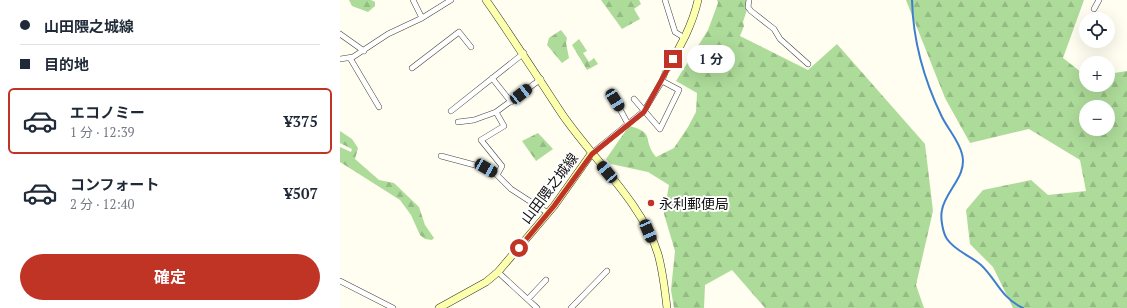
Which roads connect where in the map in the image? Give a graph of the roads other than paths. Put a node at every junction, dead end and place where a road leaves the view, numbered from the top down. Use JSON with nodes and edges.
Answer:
{"nodes":[{"id":1,"x":413,"y":0,"type":"edge"},
{"id":2,"x":450,"y":0,"type":"edge"},
{"id":3,"x":486,"y":0,"type":"edge"},
{"id":4,"x":665,"y":0,"type":"edge"},
{"id":5,"x":698,"y":0,"type":"edge"},
{"id":6,"x":750,"y":0,"type":"edge"},
{"id":7,"x":1099,"y":0,"type":"edge"},
{"id":8,"x":1094,"y":9,"type":"dead end"},
{"id":9,"x":422,"y":18,"type":"junction"},
{"id":10,"x":340,"y":34,"type":"edge"},
{"id":11,"x":683,"y":38,"type":"junction"},
{"id":12,"x":471,"y":47,"type":"dead end"},
{"id":13,"x":364,"y":51,"type":"junction"},
{"id":14,"x":524,"y":53,"type":"junction"},
{"id":15,"x":350,"y":58,"type":"junction"},
{"id":16,"x":340,"y":59,"type":"edge"},
{"id":17,"x":808,"y":64,"type":"dead end"},
{"id":18,"x":412,"y":68,"type":"dead end"},
{"id":19,"x":667,"y":68,"type":"joint"},
{"id":20,"x":492,"y":78,"type":"junction"},
{"id":21,"x":541,"y":79,"type":"junction"},
{"id":22,"x":662,"y":81,"type":"junction"},
{"id":23,"x":634,"y":99,"type":"dead end"},
{"id":24,"x":615,"y":100,"type":"dead end"},
{"id":25,"x":511,"y":102,"type":"junction"},
{"id":26,"x":379,"y":107,"type":"dead end"},
{"id":27,"x":451,"y":111,"type":"dead end"},
{"id":28,"x":496,"y":112,"type":"junction"},
{"id":29,"x":644,"y":112,"type":"junction"},
{"id":30,"x":458,"y":122,"type":"dead end"},
{"id":31,"x":628,"y":124,"type":"junction"},
{"id":32,"x":592,"y":154,"type":"junction"},
{"id":33,"x":441,"y":156,"type":"dead end"},
{"id":34,"x":497,"y":175,"type":"junction"},
{"id":35,"x":548,"y":213,"type":"junction"},
{"id":36,"x":607,"y":271,"type":"dead end"},
{"id":37,"x":498,"y":272,"type":"junction"},
{"id":38,"x":340,"y":280,"type":"edge"},
{"id":39,"x":546,"y":280,"type":"dead end"},
{"id":40,"x":528,"y":299,"type":"junction"},
{"id":41,"x":393,"y":308,"type":"edge"},
{"id":42,"x":439,"y":308,"type":"edge"},
{"id":43,"x":537,"y":308,"type":"edge"},
{"id":44,"x":571,"y":308,"type":"edge"},
{"id":45,"x":667,"y":308,"type":"edge"}],
"edges":[{"from":1,"to":9,"type":"street"},
{"from":2,"to":9,"type":"street"},
{"from":3,"to":14,"type":"main road","name":"山田隈之城線"},
{"from":4,"to":11,"type":"street"},
{"from":5,"to":11,"type":"main road"},
{"from":6,"to":17,"type":"street"},
{"from":7,"to":8,"type":"street"},
{"from":9,"to":13,"type":"street"},
{"from":10,"to":13,"type":"street"},
{"from":11,"to":19,"type":"main road"},
{"from":12,"to":18,"type":"street"},
{"from":13,"to":15,"type":"street"},
{"from":14,"to":20,"type":"street"},
{"from":14,"to":21,"type":"main road","name":"山田隈之城線"},
{"from":15,"to":16,"type":"street"},
{"from":15,"to":26,"type":"street"},
{"from":19,"to":22,"type":"street"},
{"from":20,"to":25,"type":"street"},
{"from":20,"to":27,"type":"street"},
{"from":21,"to":25,"type":"street"},
{"from":21,"to":32,"type":"main road","name":"山田隈之城線"},
{"from":22,"to":29,"type":"street"},
{"from":22,"to":29,"type":"street"},
{"from":23,"to":29,"type":"street"},
{"from":24,"to":31,"type":"street"},
{"from":25,"to":28,"type":"street"},
{"from":28,"to":30,"type":"street"},
{"from":28,"to":34,"type":"street"},
{"from":29,"to":31,"type":"street"},
{"from":31,"to":32,"type":"street"},
{"from":32,"to":35,"type":"main road","name":"山田隈之城線"},
{"from":32,"to":45,"type":"main road"},
{"from":33,"to":34,"type":"street"},
{"from":34,"to":35,"type":"street"},
{"from":35,"to":37,"type":"main road","name":"山田隈之城線"},
{"from":36,"to":44,"type":"street"},
{"from":37,"to":40,"type":"street"},
{"from":37,"to":42,"type":"main road","name":"山田隈之城線"},
{"from":38,"to":41,"type":"street"},
{"from":39,"to":40,"type":"street"},
{"from":40,"to":43,"type":"street"}]}
